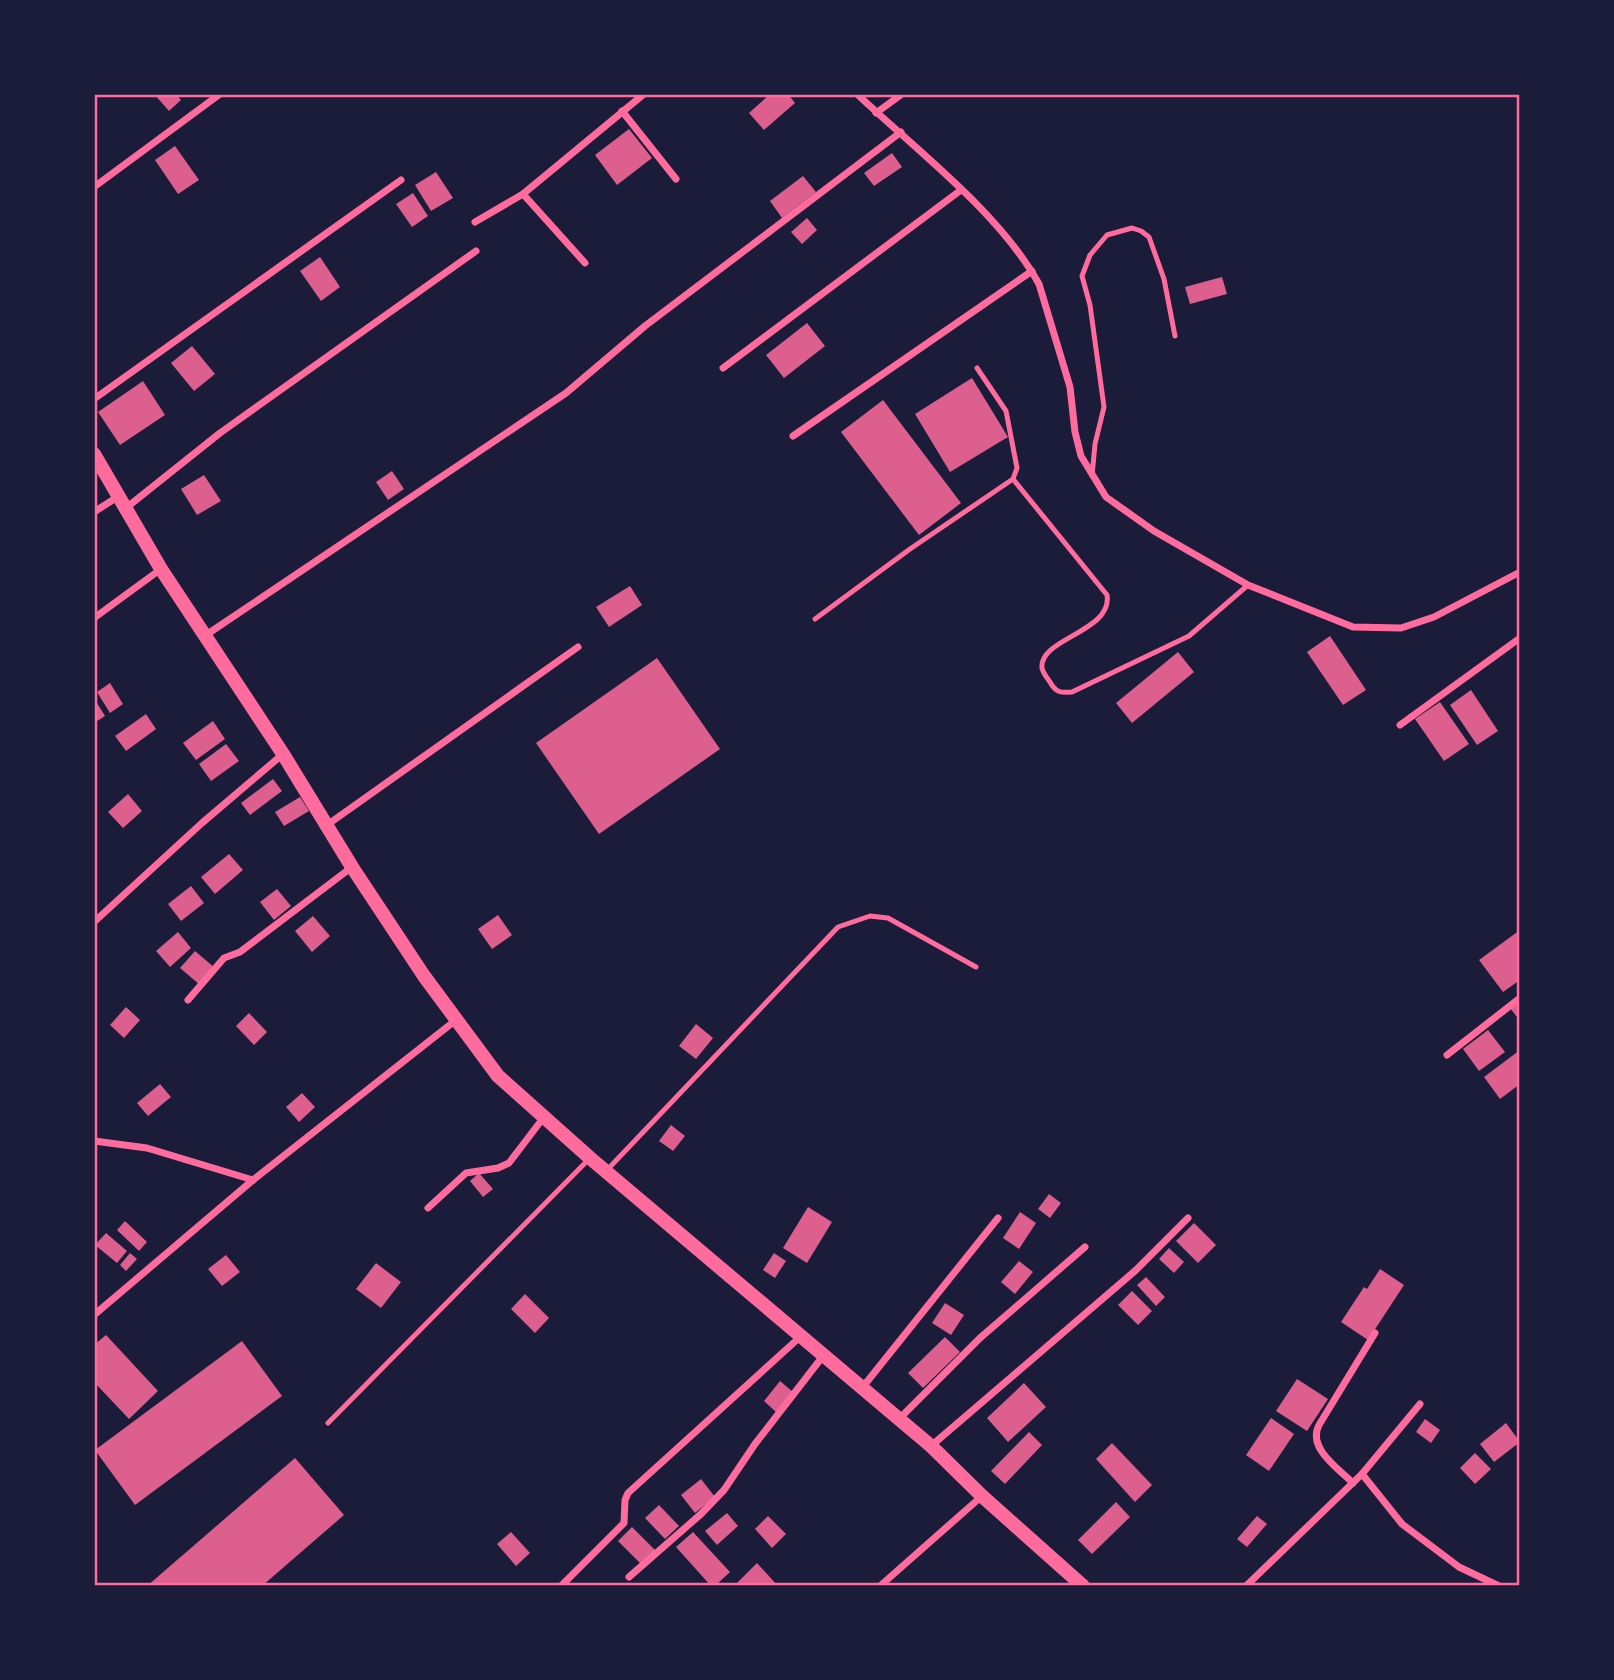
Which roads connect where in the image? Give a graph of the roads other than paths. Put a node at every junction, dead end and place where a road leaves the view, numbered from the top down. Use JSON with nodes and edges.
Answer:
{"nodes":[{"id":1,"x":220,"y":94,"type":"edge"},
{"id":2,"x":644,"y":94,"type":"edge"},
{"id":3,"x":857,"y":94,"type":"edge"},
{"id":4,"x":902,"y":94,"type":"edge"},
{"id":5,"x":622,"y":111,"type":"junction"},
{"id":6,"x":876,"y":113,"type":"junction"},
{"id":7,"x":901,"y":132,"type":"junction"},
{"id":8,"x":676,"y":178,"type":"dead end"},
{"id":9,"x":401,"y":180,"type":"dead end"},
{"id":10,"x":94,"y":187,"type":"edge"},
{"id":11,"x":961,"y":190,"type":"junction"},
{"id":12,"x":523,"y":194,"type":"junction"},
{"id":13,"x":475,"y":222,"type":"dead end"},
{"id":14,"x":476,"y":251,"type":"dead end"},
{"id":15,"x":585,"y":263,"type":"dead end"},
{"id":16,"x":1032,"y":271,"type":"junction"},
{"id":17,"x":1175,"y":336,"type":"dead end"},
{"id":18,"x":723,"y":368,"type":"dead end"},
{"id":19,"x":977,"y":368,"type":"dead end"},
{"id":20,"x":94,"y":399,"type":"edge"},
{"id":21,"x":793,"y":436,"type":"dead end"},
{"id":22,"x":94,"y":454,"type":"edge"},
{"id":23,"x":1092,"y":476,"type":"junction"},
{"id":24,"x":1013,"y":479,"type":"junction"},
{"id":25,"x":122,"y":502,"type":"junction"},
{"id":26,"x":94,"y":512,"type":"edge"},
{"id":27,"x":161,"y":569,"type":"junction"},
{"id":28,"x":1520,"y":572,"type":"edge"},
{"id":29,"x":1248,"y":585,"type":"junction"},
{"id":30,"x":94,"y":618,"type":"edge"},
{"id":31,"x":815,"y":619,"type":"dead end"},
{"id":32,"x":206,"y":635,"type":"junction"},
{"id":33,"x":1520,"y":638,"type":"edge"},
{"id":34,"x":578,"y":647,"type":"dead end"},
{"id":35,"x":1400,"y":725,"type":"dead end"},
{"id":36,"x":283,"y":754,"type":"junction"},
{"id":37,"x":327,"y":825,"type":"junction"},
{"id":38,"x":352,"y":867,"type":"junction"},
{"id":39,"x":94,"y":922,"type":"edge"},
{"id":40,"x":976,"y":967,"type":"dead end"},
{"id":41,"x":1520,"y":998,"type":"edge"},
{"id":42,"x":188,"y":1000,"type":"dead end"},
{"id":43,"x":456,"y":1020,"type":"junction"},
{"id":44,"x":1447,"y":1055,"type":"dead end"},
{"id":45,"x":544,"y":1117,"type":"junction"},
{"id":46,"x":94,"y":1140,"type":"edge"},
{"id":47,"x":590,"y":1158,"type":"junction"},
{"id":48,"x":606,"y":1172,"type":"junction"},
{"id":49,"x":253,"y":1180,"type":"junction"},
{"id":50,"x":428,"y":1208,"type":"dead end"},
{"id":51,"x":998,"y":1218,"type":"dead end"},
{"id":52,"x":1188,"y":1218,"type":"dead end"},
{"id":53,"x":1085,"y":1247,"type":"dead end"},
{"id":54,"x":94,"y":1315,"type":"edge"},
{"id":55,"x":1376,"y":1334,"type":"dead end"},
{"id":56,"x":800,"y":1337,"type":"junction"},
{"id":57,"x":823,"y":1356,"type":"junction"},
{"id":58,"x":862,"y":1388,"type":"junction"},
{"id":59,"x":1420,"y":1404,"type":"dead end"},
{"id":60,"x":899,"y":1419,"type":"junction"},
{"id":61,"x":328,"y":1423,"type":"dead end"},
{"id":62,"x":930,"y":1446,"type":"junction"},
{"id":63,"x":1362,"y":1474,"type":"junction"},
{"id":64,"x":1353,"y":1483,"type":"junction"},
{"id":65,"x":982,"y":1496,"type":"junction"},
{"id":66,"x":629,"y":1577,"type":"dead end"},
{"id":67,"x":1078,"y":1584,"type":"edge"},
{"id":68,"x":561,"y":1586,"type":"edge"},
{"id":69,"x":880,"y":1586,"type":"edge"},
{"id":70,"x":1246,"y":1586,"type":"edge"},
{"id":71,"x":1499,"y":1586,"type":"edge"}],
"edges":[{"from":1,"to":10,"type":"street"},
{"from":2,"to":5,"type":"street"},
{"from":3,"to":6,"type":"street"},
{"from":4,"to":6,"type":"street"},
{"from":5,"to":8,"type":"street"},
{"from":5,"to":12,"type":"street"},
{"from":6,"to":7,"type":"street"},
{"from":7,"to":11,"type":"street"},
{"from":7,"to":32,"type":"street"},
{"from":9,"to":20,"type":"street"},
{"from":11,"to":16,"type":"street"},
{"from":11,"to":18,"type":"street"},
{"from":12,"to":13,"type":"street"},
{"from":12,"to":15,"type":"street"},
{"from":14,"to":25,"type":"street"},
{"from":16,"to":21,"type":"street"},
{"from":16,"to":23,"type":"street"},
{"from":17,"to":23,"type":"lane"},
{"from":19,"to":24,"type":"lane"},
{"from":22,"to":25,"type":"main road"},
{"from":23,"to":29,"type":"street"},
{"from":24,"to":29,"type":"lane"},
{"from":24,"to":31,"type":"lane"},
{"from":25,"to":26,"type":"street"},
{"from":25,"to":27,"type":"main road"},
{"from":27,"to":30,"type":"street"},
{"from":27,"to":32,"type":"main road"},
{"from":28,"to":29,"type":"street"},
{"from":32,"to":36,"type":"main road"},
{"from":33,"to":35,"type":"street"},
{"from":34,"to":37,"type":"street"},
{"from":36,"to":37,"type":"main road"},
{"from":36,"to":39,"type":"street"},
{"from":37,"to":38,"type":"main road"},
{"from":38,"to":42,"type":"street"},
{"from":38,"to":43,"type":"main road"},
{"from":40,"to":48,"type":"lane"},
{"from":41,"to":44,"type":"street"},
{"from":43,"to":45,"type":"main road"},
{"from":43,"to":49,"type":"street"},
{"from":45,"to":47,"type":"main road"},
{"from":45,"to":50,"type":"street"},
{"from":46,"to":49,"type":"street"},
{"from":47,"to":48,"type":"main road"},
{"from":47,"to":61,"type":"lane"},
{"from":48,"to":56,"type":"main road"},
{"from":49,"to":54,"type":"street"},
{"from":51,"to":58,"type":"street"},
{"from":52,"to":62,"type":"street"},
{"from":53,"to":60,"type":"street"},
{"from":55,"to":64,"type":"street"},
{"from":56,"to":57,"type":"main road"},
{"from":56,"to":68,"type":"street"},
{"from":57,"to":58,"type":"main road"},
{"from":57,"to":66,"type":"street"},
{"from":58,"to":60,"type":"main road"},
{"from":59,"to":63,"type":"street"},
{"from":60,"to":62,"type":"main road"},
{"from":62,"to":65,"type":"main road"},
{"from":63,"to":64,"type":"street"},
{"from":63,"to":71,"type":"street"},
{"from":64,"to":70,"type":"street"},
{"from":65,"to":67,"type":"main road"},
{"from":65,"to":69,"type":"street"}]}
